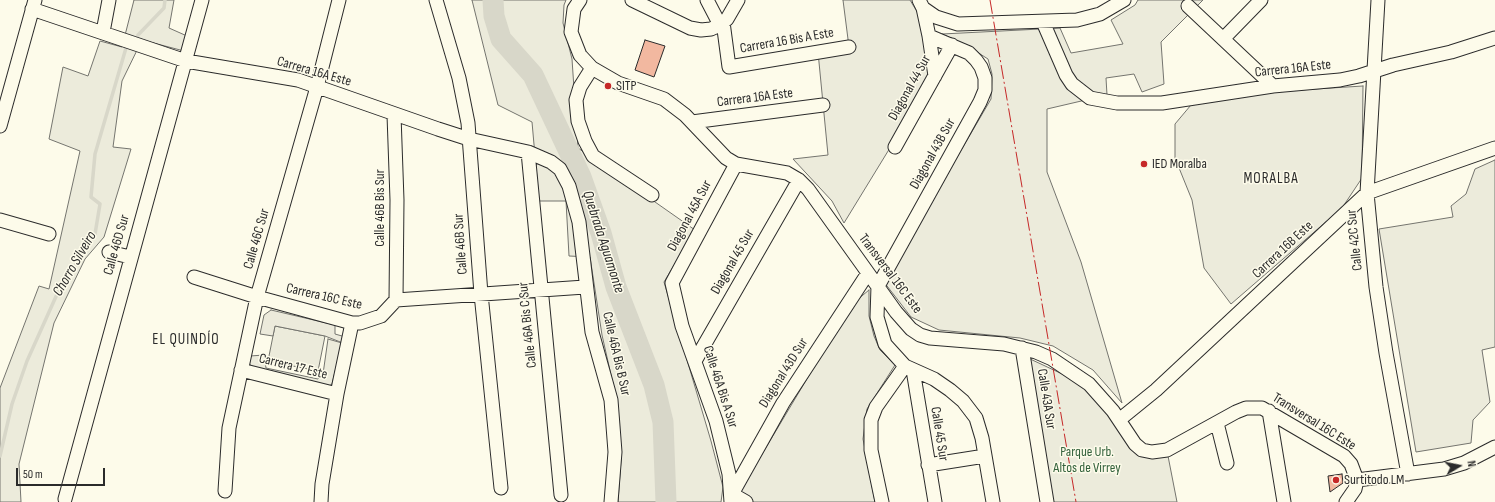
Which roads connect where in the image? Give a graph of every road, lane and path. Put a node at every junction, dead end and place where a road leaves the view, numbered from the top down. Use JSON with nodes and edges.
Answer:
{"nodes":[{"id":1,"x":109,"y":0,"type":"edge"},
{"id":2,"x":202,"y":0,"type":"edge"},
{"id":3,"x":339,"y":0,"type":"edge"},
{"id":4,"x":436,"y":0,"type":"edge"},
{"id":5,"x":632,"y":0,"type":"edge"},
{"id":6,"x":707,"y":0,"type":"edge"},
{"id":7,"x":738,"y":0,"type":"edge"},
{"id":8,"x":1124,"y":0,"type":"edge"},
{"id":9,"x":1261,"y":0,"type":"edge"},
{"id":10,"x":1378,"y":0,"type":"edge"},
{"id":11,"x":577,"y":4,"type":"edge"},
{"id":12,"x":921,"y":4,"type":"edge"},
{"id":13,"x":34,"y":5,"type":"edge"},
{"id":14,"x":1188,"y":6,"type":"dead end"},
{"id":15,"x":1043,"y":22,"type":"junction"},
{"id":16,"x":722,"y":24,"type":"junction"},
{"id":17,"x":103,"y":32,"type":"junction"},
{"id":18,"x":929,"y":36,"type":"junction"},
{"id":19,"x":1495,"y":38,"type":"edge"},
{"id":20,"x":1223,"y":39,"type":"junction"},
{"id":21,"x":952,"y":45,"type":"junction"},
{"id":22,"x":849,"y":47,"type":"dead end"},
{"id":23,"x":186,"y":61,"type":"junction"},
{"id":24,"x":592,"y":68,"type":"junction"},
{"id":25,"x":1375,"y":71,"type":"junction"},
{"id":26,"x":934,"y":76,"type":"junction"},
{"id":27,"x":1273,"y":86,"type":"junction"},
{"id":28,"x":317,"y":87,"type":"junction"},
{"id":29,"x":823,"y":105,"type":"dead end"},
{"id":30,"x":394,"y":115,"type":"junction"},
{"id":31,"x":692,"y":122,"type":"junction"},
{"id":32,"x":0,"y":126,"type":"edge"},
{"id":33,"x":469,"y":139,"type":"junction"},
{"id":34,"x":895,"y":147,"type":"dead end"},
{"id":35,"x":1495,"y":148,"type":"edge"},
{"id":36,"x":528,"y":152,"type":"junction"},
{"id":37,"x":736,"y":164,"type":"junction"},
{"id":38,"x":560,"y":169,"type":"joint"},
{"id":39,"x":799,"y":180,"type":"junction"},
{"id":40,"x":1367,"y":193,"type":"junction"},
{"id":41,"x":652,"y":195,"type":"dead end"},
{"id":42,"x":0,"y":220,"type":"edge"},
{"id":43,"x":49,"y":234,"type":"dead end"},
{"id":44,"x":110,"y":252,"type":"dead end"},
{"id":45,"x":130,"y":257,"type":"junction"},
{"id":46,"x":868,"y":273,"type":"junction"},
{"id":47,"x":194,"y":277,"type":"dead end"},
{"id":48,"x":672,"y":283,"type":"joint"},
{"id":49,"x":878,"y":286,"type":"junction"},
{"id":50,"x":585,"y":287,"type":"junction"},
{"id":51,"x":541,"y":290,"type":"junction"},
{"id":52,"x":481,"y":294,"type":"junction"},
{"id":53,"x":258,"y":297,"type":"junction"},
{"id":54,"x":396,"y":300,"type":"junction"},
{"id":55,"x":352,"y":323,"type":"junction"},
{"id":56,"x":1022,"y":348,"type":"junction"},
{"id":57,"x":695,"y":361,"type":"junction"},
{"id":58,"x":909,"y":368,"type":"junction"},
{"id":59,"x":241,"y":370,"type":"junction"},
{"id":60,"x":337,"y":394,"type":"junction"},
{"id":61,"x":1269,"y":411,"type":"junction"},
{"id":62,"x":1119,"y":420,"type":"junction"},
{"id":63,"x":1217,"y":423,"type":"junction"},
{"id":64,"x":1495,"y":447,"type":"edge"},
{"id":65,"x":985,"y":456,"type":"junction"},
{"id":66,"x":1227,"y":463,"type":"dead end"},
{"id":67,"x":928,"y":465,"type":"junction"},
{"id":68,"x":1408,"y":474,"type":"junction"},
{"id":69,"x":1357,"y":480,"type":"junction"},
{"id":70,"x":501,"y":488,"type":"dead end"},
{"id":71,"x":225,"y":491,"type":"dead end"},
{"id":72,"x":561,"y":495,"type":"dead end"},
{"id":73,"x":731,"y":498,"type":"edge"},
{"id":74,"x":65,"y":499,"type":"dead end"},
{"id":75,"x":321,"y":502,"type":"edge"},
{"id":76,"x":611,"y":502,"type":"edge"},
{"id":77,"x":746,"y":502,"type":"edge"},
{"id":78,"x":882,"y":502,"type":"edge"},
{"id":79,"x":934,"y":502,"type":"edge"},
{"id":80,"x":993,"y":502,"type":"edge"},
{"id":81,"x":1047,"y":502,"type":"edge"},
{"id":82,"x":1284,"y":502,"type":"edge"},
{"id":83,"x":1346,"y":502,"type":"edge"}],
"edges":[{"from":1,"to":17,"type":"street"},
{"from":2,"to":23,"type":"street","name":"Calle 46D Sur"},
{"from":3,"to":28,"type":"street","name":"Calle 46C Sur"},
{"from":4,"to":33,"type":"street","name":"Calle 46B Sur"},
{"from":5,"to":16,"type":"street"},
{"from":6,"to":16,"type":"street"},
{"from":7,"to":16,"type":"street"},
{"from":8,"to":15,"type":"street"},
{"from":9,"to":20,"type":"street"},
{"from":10,"to":25,"type":"street","name":"Calle 42C Sur"},
{"from":11,"to":24,"type":"street"},
{"from":12,"to":15,"type":"street"},
{"from":12,"to":18,"type":"street"},
{"from":13,"to":17,"type":"street","name":"Carrera 16A Este"},
{"from":13,"to":32,"type":"street"},
{"from":14,"to":20,"type":"street"},
{"from":15,"to":27,"type":"street","name":"Carrera 16A Este"},
{"from":16,"to":22,"type":"street","name":"Carrera 16 Bis A Este"},
{"from":17,"to":23,"type":"street","name":"Carrera 16A Este"},
{"from":18,"to":21,"type":"street","name":"Diagonal 43B Sur"},
{"from":18,"to":26,"type":"street"},
{"from":19,"to":25,"type":"street","name":"Carrera 16A Este"},
{"from":20,"to":27,"type":"street"},
{"from":21,"to":26,"type":"street","name":"Diagonal 44 Sur"},
{"from":21,"to":49,"type":"street","name":"Diagonal 43B Sur"},
{"from":23,"to":28,"type":"street","name":"Carrera 16A Este"},
{"from":23,"to":45,"type":"street","name":"Calle 46D Sur"},
{"from":24,"to":31,"type":"street","name":"Transversal 16C Este"},
{"from":24,"to":41,"type":"street"},
{"from":25,"to":27,"type":"street","name":"Carrera 16A Este"},
{"from":25,"to":40,"type":"street","name":"Calle 42C Sur"},
{"from":26,"to":34,"type":"street","name":"Diagonal 44 Sur"},
{"from":28,"to":30,"type":"street","name":"Carrera 16A Este"},
{"from":28,"to":53,"type":"street","name":"Calle 46C Sur"},
{"from":29,"to":31,"type":"street","name":"Carrera 16A Este"},
{"from":30,"to":33,"type":"street","name":"Carrera 16A Este"},
{"from":30,"to":54,"type":"street","name":"Calle 46B Bis Sur"},
{"from":31,"to":37,"type":"street","name":"Transversal 16C Este"},
{"from":33,"to":36,"type":"street","name":"Carrera 16A Este"},
{"from":33,"to":52,"type":"street","name":"Calle 46B Sur"},
{"from":35,"to":40,"type":"street","name":"Carrera 16B Este"},
{"from":36,"to":38,"type":"street","name":"Carrera 16A Este"},
{"from":36,"to":51,"type":"street","name":"Calle 46A Bis C Sur"},
{"from":37,"to":39,"type":"street","name":"Transversal 16C Este"},
{"from":37,"to":48,"type":"street","name":"Diagonal 45A Sur"},
{"from":38,"to":50,"type":"street","name":"Calle 46A Bis B Sur"},
{"from":39,"to":46,"type":"street","name":"Transversal 16C Este"},
{"from":39,"to":57,"type":"street","name":"Diagonal 45 Sur"},
{"from":40,"to":62,"type":"street","name":"Carrera 16B Este"},
{"from":40,"to":68,"type":"street","name":"Calle 42C Sur"},
{"from":42,"to":43,"type":"street"},
{"from":44,"to":45,"type":"street"},
{"from":45,"to":74,"type":"street","name":"Calle 46D Sur"},
{"from":46,"to":49,"type":"street","name":"Transversal 16C Este"},
{"from":46,"to":73,"type":"street","name":"Diagonal 43D Sur"},
{"from":47,"to":53,"type":"street","name":"Carrera 16C Este"},
{"from":48,"to":57,"type":"street","name":"Calle 46A Bis A Sur"},
{"from":49,"to":56,"type":"street","name":"Transversal 16C Este"},
{"from":49,"to":58,"type":"street"},
{"from":50,"to":51,"type":"street"},
{"from":50,"to":76,"type":"street","name":"Calle 46A Bis B Sur"},
{"from":51,"to":52,"type":"street"},
{"from":51,"to":72,"type":"street","name":"Calle 46A Bis C Sur"},
{"from":52,"to":54,"type":"street"},
{"from":52,"to":70,"type":"street","name":"Calle 46B Sur"},
{"from":53,"to":55,"type":"street","name":"Carrera 16C Este"},
{"from":53,"to":59,"type":"street","name":"Calle 46C Sur"},
{"from":54,"to":55,"type":"street","name":"Carrera 16C Este"},
{"from":55,"to":60,"type":"street"},
{"from":56,"to":62,"type":"street","name":"Transversal 16C Este"},
{"from":56,"to":81,"type":"street","name":"Calle 43A Sur"},
{"from":57,"to":73,"type":"street","name":"Calle 46A Bis A Sur"},
{"from":58,"to":65,"type":"street"},
{"from":58,"to":67,"type":"street","name":"Calle 45 Sur"},
{"from":58,"to":78,"type":"street"},
{"from":59,"to":60,"type":"street","name":"Carrera 17 Este"},
{"from":59,"to":71,"type":"street","name":"Calle 46C Sur"},
{"from":60,"to":75,"type":"street"},
{"from":61,"to":63,"type":"street","name":"Transversal 16C Este"},
{"from":61,"to":69,"type":"street","name":"Transversal 16C Este"},
{"from":61,"to":82,"type":"street"},
{"from":62,"to":63,"type":"street","name":"Transversal 16C Este"},
{"from":63,"to":66,"type":"street"},
{"from":64,"to":68,"type":"street"},
{"from":65,"to":67,"type":"street"},
{"from":65,"to":80,"type":"street"},
{"from":67,"to":79,"type":"street","name":"Calle 45 Sur"},
{"from":68,"to":69,"type":"street"},
{"from":69,"to":83,"type":"street"},
{"from":73,"to":77,"type":"street"}]}
